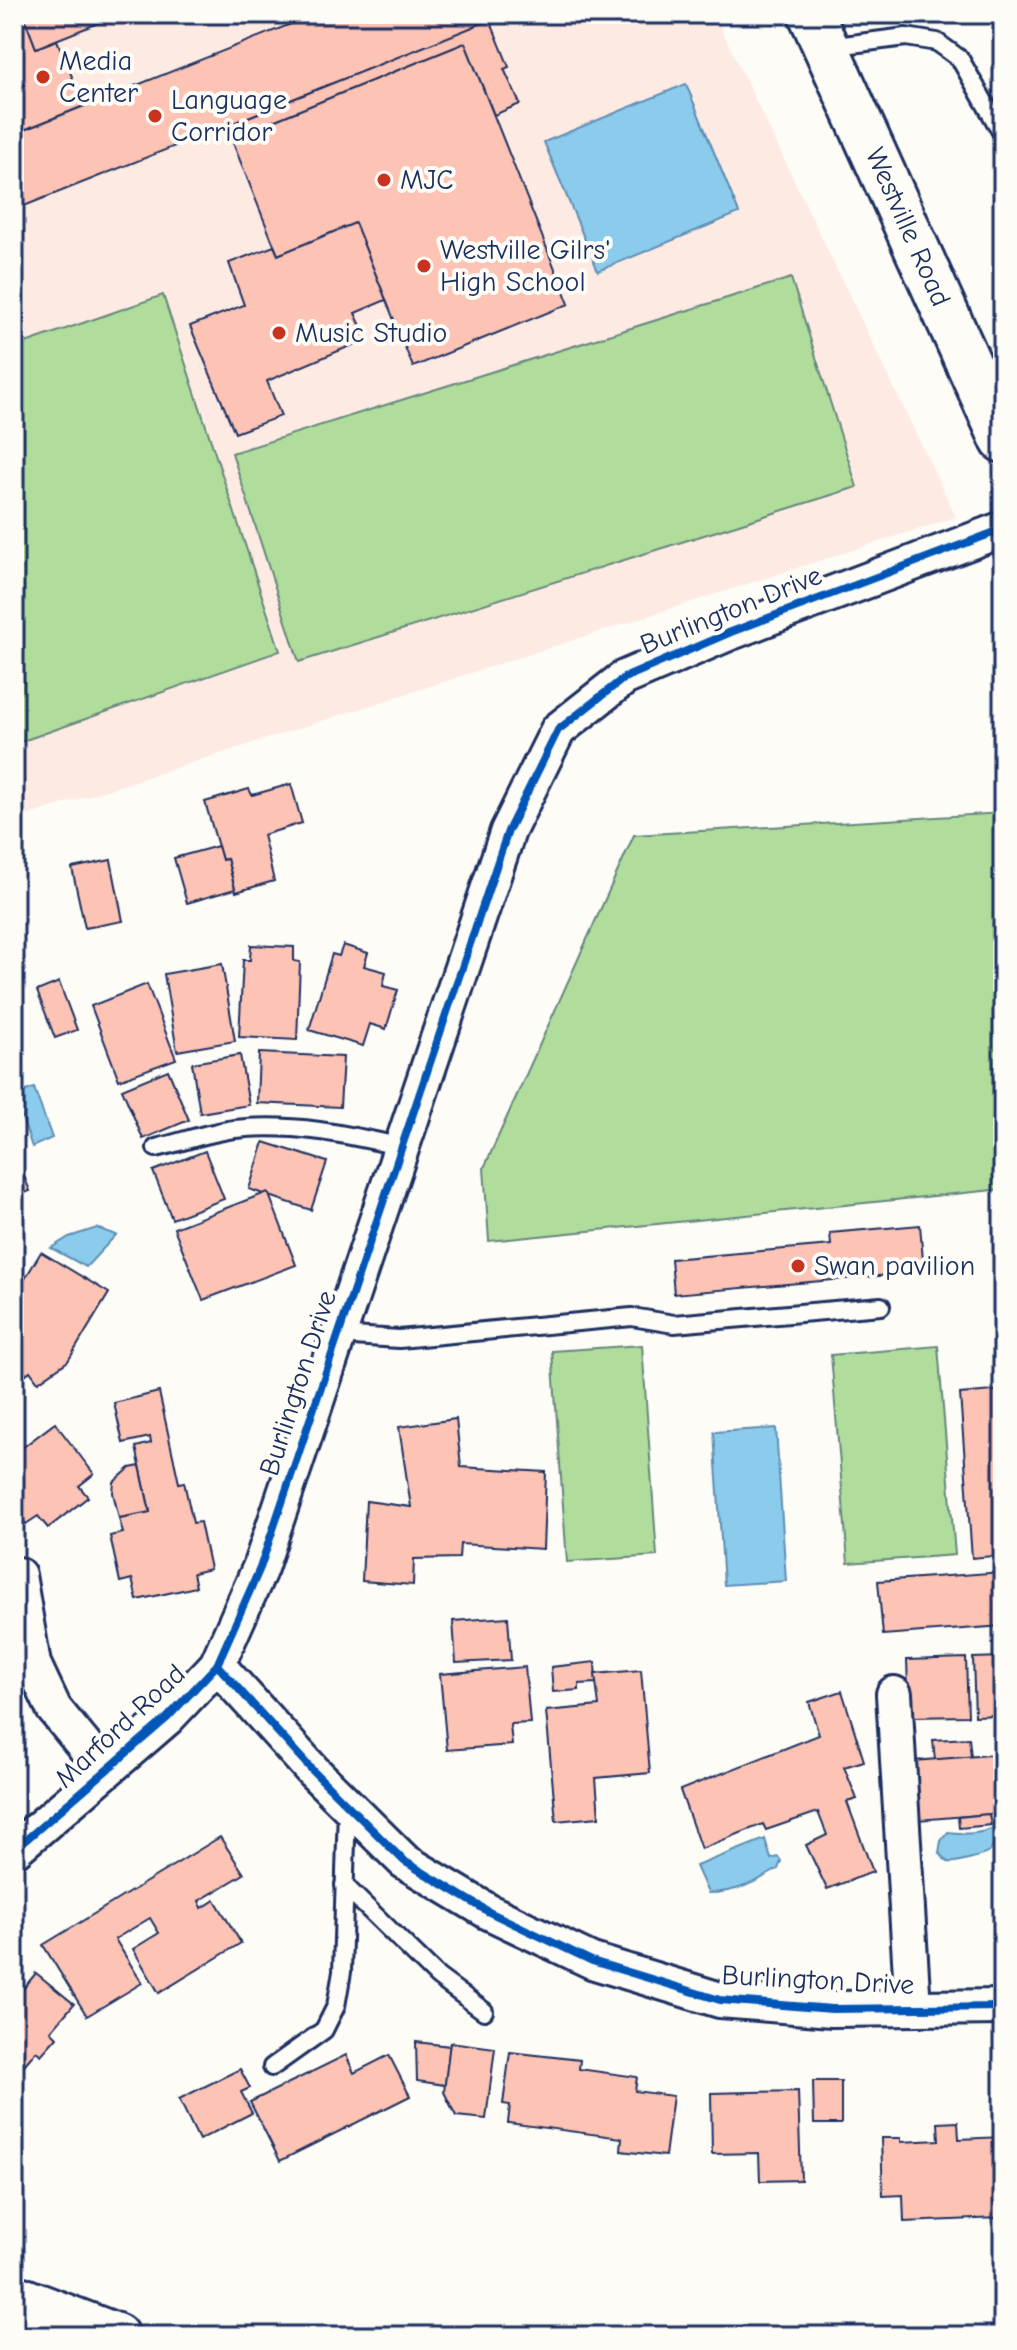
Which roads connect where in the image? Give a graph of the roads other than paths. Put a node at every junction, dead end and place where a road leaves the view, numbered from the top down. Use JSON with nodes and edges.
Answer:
{"nodes":[{"id":1,"x":818,"y":30,"type":"edge"},
{"id":2,"x":1003,"y":135,"type":"edge"},
{"id":3,"x":997,"y":412,"type":"edge"},
{"id":4,"x":1003,"y":529,"type":"edge"},
{"id":5,"x":402,"y":1147,"type":"junction"},
{"id":6,"x":156,"y":1148,"type":"dead end"},
{"id":7,"x":881,"y":1306,"type":"dead end"},
{"id":8,"x":337,"y":1335,"type":"junction"},
{"id":9,"x":18,"y":1575,"type":"dead end"},
{"id":10,"x":217,"y":1665,"type":"junction"},
{"id":11,"x":894,"y":1694,"type":"dead end"},
{"id":12,"x":105,"y":1771,"type":"junction"},
{"id":13,"x":347,"y":1805,"type":"junction"},
{"id":14,"x":14,"y":1850,"type":"edge"},
{"id":15,"x":344,"y":1885,"type":"junction"},
{"id":16,"x":1003,"y":2007,"type":"edge"},
{"id":17,"x":913,"y":2008,"type":"junction"},
{"id":18,"x":484,"y":2011,"type":"dead end"},
{"id":19,"x":272,"y":2067,"type":"dead end"},
{"id":20,"x":14,"y":2297,"type":"edge"},
{"id":21,"x":116,"y":2336,"type":"edge"}],
"edges":[{"from":1,"to":2,"type":"lane"},
{"from":1,"to":3,"type":"main road","name":"Westville Road"},
{"from":4,"to":5,"type":"street","name":"Burlington Drive"},
{"from":5,"to":6,"type":"lane"},
{"from":5,"to":8,"type":"street","name":"Burlington Drive"},
{"from":7,"to":8,"type":"lane"},
{"from":8,"to":10,"type":"street","name":"Burlington Drive"},
{"from":9,"to":12,"type":"street"},
{"from":10,"to":12,"type":"street","name":"Marford Road"},
{"from":10,"to":13,"type":"street","name":"Burlington Drive"},
{"from":11,"to":17,"type":"street"},
{"from":12,"to":14,"type":"street","name":"Marford Road"},
{"from":13,"to":15,"type":"lane"},
{"from":13,"to":17,"type":"street","name":"Burlington Drive"},
{"from":15,"to":18,"type":"lane"},
{"from":15,"to":19,"type":"lane"},
{"from":16,"to":17,"type":"street","name":"Burlington Drive"},
{"from":20,"to":21,"type":"main road"}]}
